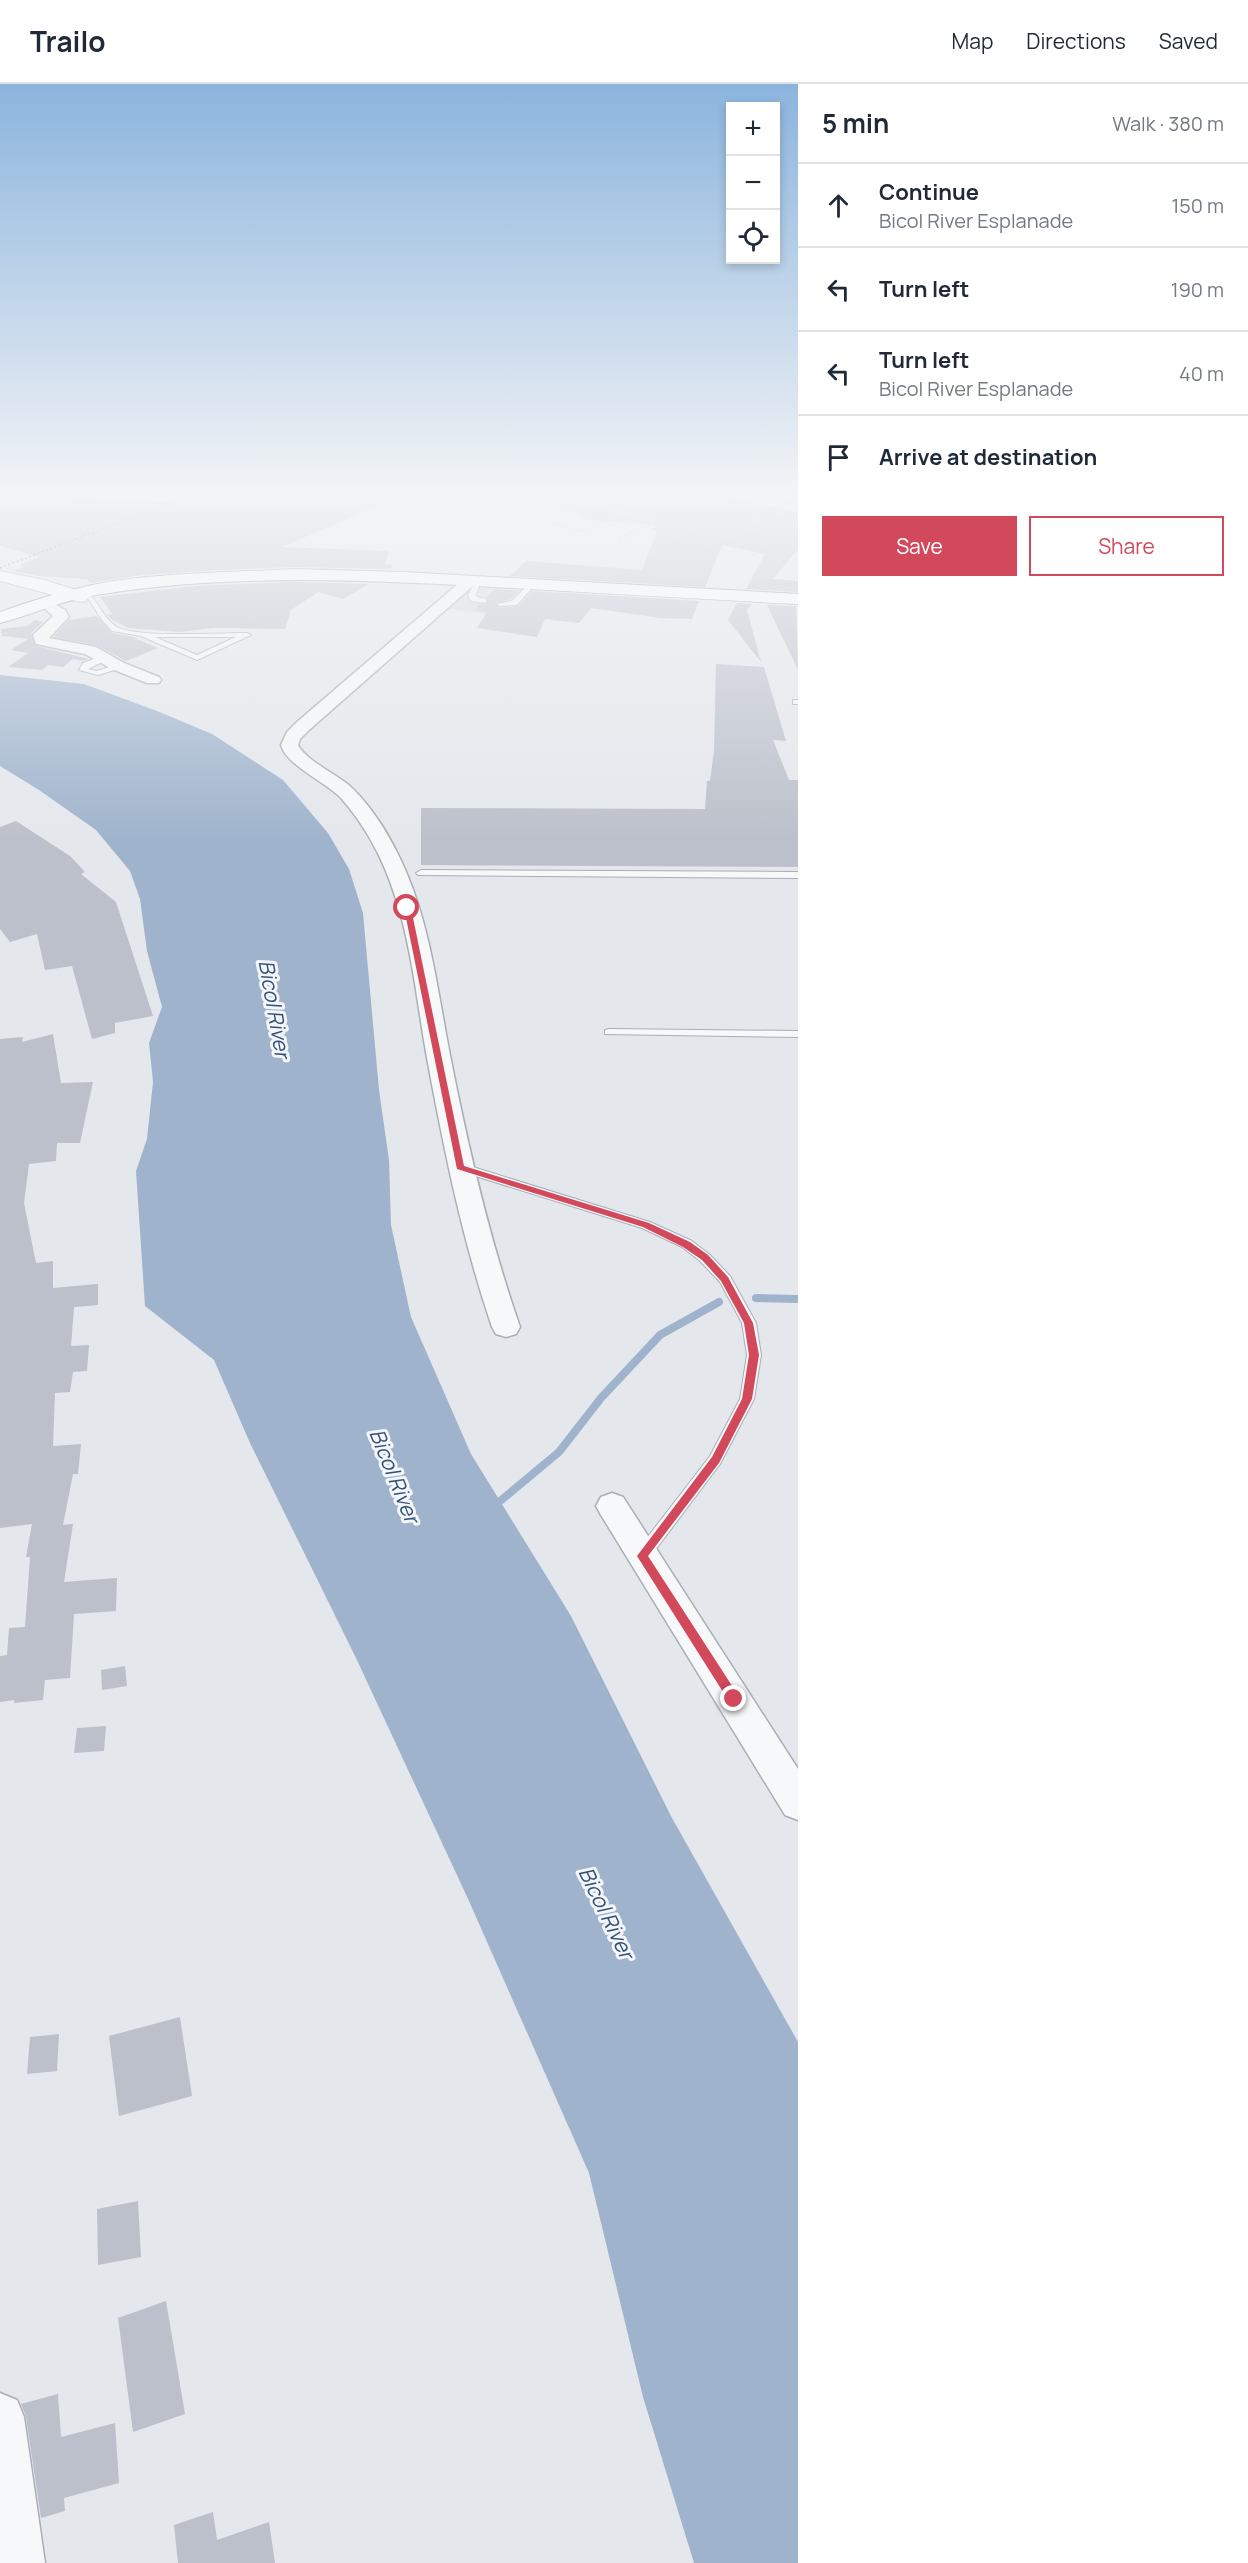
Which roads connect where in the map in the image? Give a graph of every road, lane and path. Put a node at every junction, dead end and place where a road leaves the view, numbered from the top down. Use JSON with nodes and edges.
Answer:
{"nodes":[{"id":1,"x":29,"y":609,"type":"edge"},
{"id":2,"x":44,"y":609,"type":"edge"},
{"id":3,"x":54,"y":609,"type":"edge"},
{"id":4,"x":90,"y":609,"type":"edge"},
{"id":5,"x":441,"y":609,"type":"edge"},
{"id":6,"x":8,"y":614,"type":"edge"},
{"id":7,"x":0,"y":626,"type":"edge"},
{"id":8,"x":142,"y":634,"type":"junction"},
{"id":9,"x":184,"y":634,"type":"junction"},
{"id":10,"x":220,"y":648,"type":"junction"},
{"id":11,"x":153,"y":680,"type":"dead end"},
{"id":12,"x":421,"y":873,"type":"dead end"},
{"id":13,"x":798,"y":875,"type":"edge"},
{"id":14,"x":609,"y":1032,"type":"dead end"},
{"id":15,"x":798,"y":1034,"type":"edge"},
{"id":16,"x":460,"y":1167,"type":"junction"},
{"id":17,"x":506,"y":1327,"type":"dead end"},
{"id":18,"x":612,"y":1506,"type":"dead end"},
{"id":19,"x":642,"y":1556,"type":"junction"},
{"id":20,"x":798,"y":1802,"type":"edge"},
{"id":21,"x":0,"y":2417,"type":"edge"},
{"id":22,"x":19,"y":2563,"type":"edge"}],
"edges":[{"from":1,"to":6,"type":"main road"},
{"from":2,"to":7,"type":"main road"},
{"from":3,"to":11,"type":"street"},
{"from":4,"to":8,"type":"lane"},
{"from":5,"to":16,"type":"street"},
{"from":8,"to":9,"type":"lane"},
{"from":8,"to":10,"type":"lane"},
{"from":9,"to":10,"type":"lane"},
{"from":9,"to":10,"type":"lane"},
{"from":12,"to":13,"type":"lane"},
{"from":14,"to":15,"type":"lane"},
{"from":16,"to":17,"type":"street"},
{"from":16,"to":19,"type":"lane"},
{"from":18,"to":19,"type":"street"},
{"from":19,"to":20,"type":"street"},
{"from":21,"to":22,"type":"street"}]}
